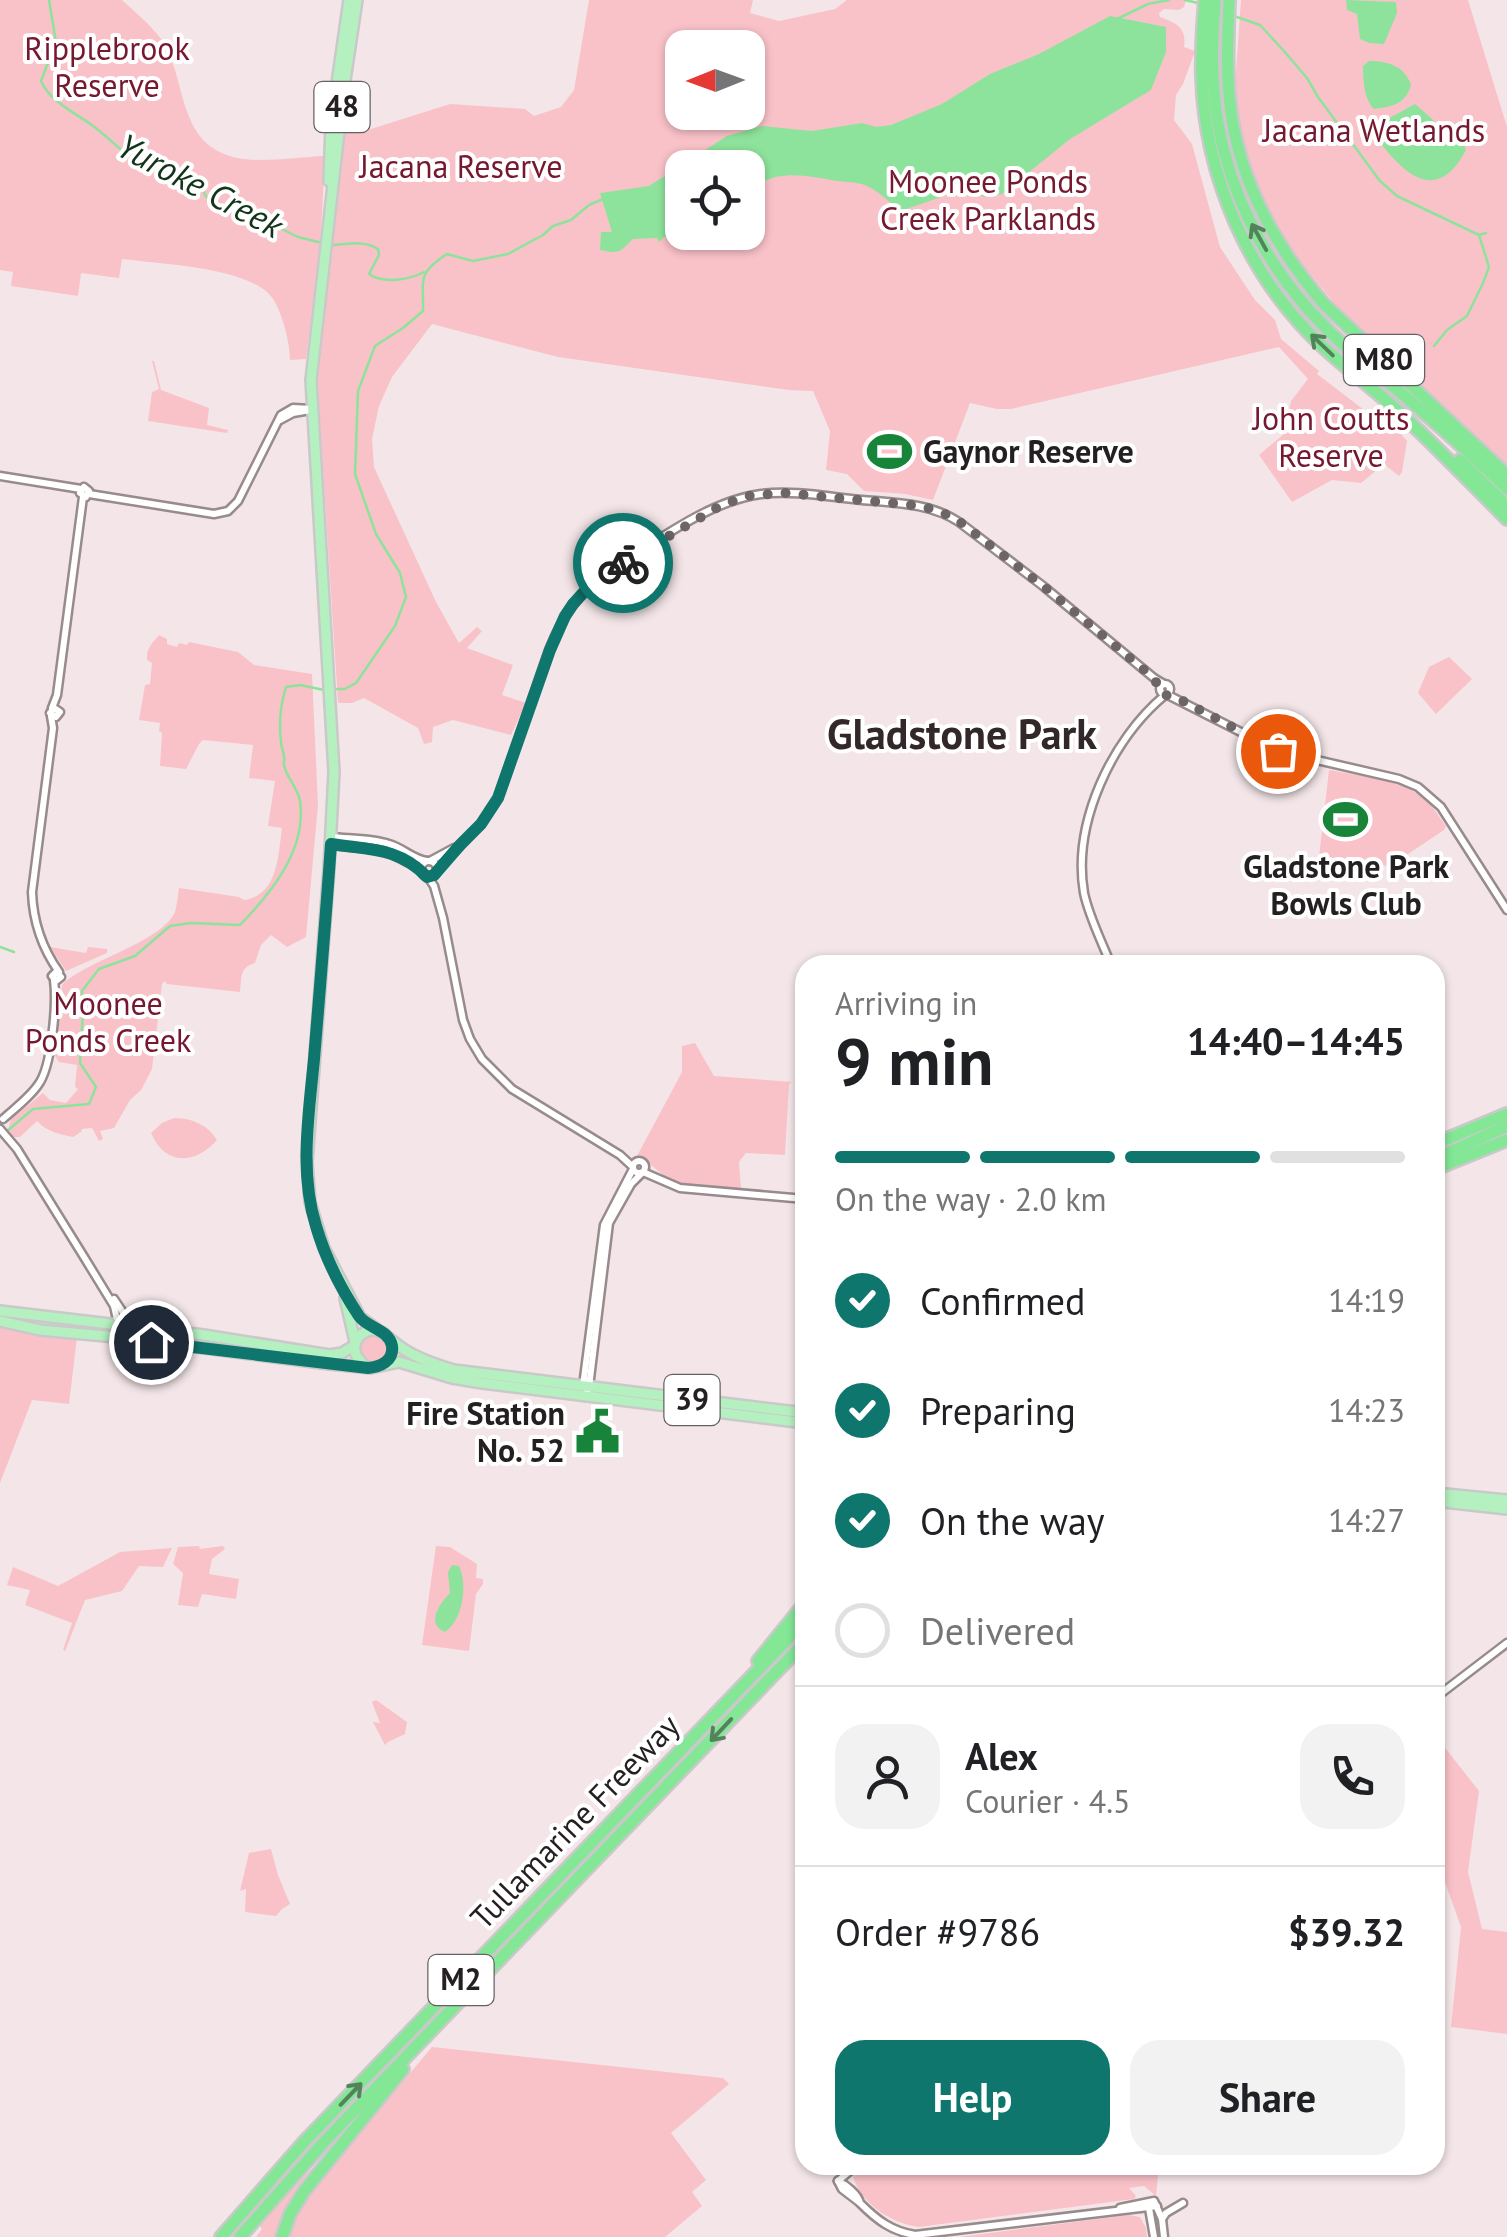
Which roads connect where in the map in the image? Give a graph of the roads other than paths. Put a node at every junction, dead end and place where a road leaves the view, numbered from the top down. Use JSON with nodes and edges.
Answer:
{"nodes":[{"id":1,"x":349,"y":0,"type":"edge"},
{"id":2,"x":357,"y":0,"type":"edge"},
{"id":3,"x":1205,"y":0,"type":"edge"},
{"id":4,"x":1215,"y":0,"type":"edge"},
{"id":5,"x":1231,"y":0,"type":"edge"},
{"id":6,"x":1208,"y":96,"type":"junction"},
{"id":7,"x":330,"y":214,"type":"junction"},
{"id":8,"x":1340,"y":341,"type":"junction"},
{"id":9,"x":311,"y":410,"type":"junction"},
{"id":10,"x":1507,"y":474,"type":"edge"},
{"id":11,"x":0,"y":476,"type":"edge"},
{"id":12,"x":1507,"y":489,"type":"edge"},
{"id":13,"x":84,"y":493,"type":"junction"},
{"id":14,"x":1507,"y":506,"type":"edge"},
{"id":15,"x":1507,"y":518,"type":"edge"},
{"id":16,"x":1164,"y":690,"type":"junction"},
{"id":17,"x":331,"y":841,"type":"junction"},
{"id":18,"x":363,"y":844,"type":"junction"},
{"id":19,"x":442,"y":859,"type":"junction"},
{"id":20,"x":428,"y":861,"type":"junction"},
{"id":21,"x":421,"y":869,"type":"junction"},
{"id":22,"x":434,"y":874,"type":"junction"},
{"id":23,"x":1507,"y":910,"type":"edge"},
{"id":24,"x":1107,"y":955,"type":"edge"},
{"id":25,"x":1507,"y":1114,"type":"edge"},
{"id":26,"x":1,"y":1121,"type":"edge"},
{"id":27,"x":1507,"y":1126,"type":"edge"},
{"id":28,"x":1445,"y":1140,"type":"edge"},
{"id":29,"x":1507,"y":1140,"type":"edge"},
{"id":30,"x":1445,"y":1153,"type":"edge"},
{"id":31,"x":634,"y":1166,"type":"junction"},
{"id":32,"x":1445,"y":1166,"type":"edge"},
{"id":33,"x":643,"y":1171,"type":"junction"},
{"id":34,"x":795,"y":1198,"type":"edge"},
{"id":35,"x":614,"y":1208,"type":"junction"},
{"id":36,"x":338,"y":1277,"type":"junction"},
{"id":37,"x":0,"y":1311,"type":"edge"},
{"id":38,"x":25,"y":1314,"type":"junction"},
{"id":39,"x":50,"y":1316,"type":"junction"},
{"id":40,"x":122,"y":1320,"type":"junction"},
{"id":41,"x":0,"y":1321,"type":"edge"},
{"id":42,"x":40,"y":1330,"type":"junction"},
{"id":43,"x":164,"y":1330,"type":"junction"},
{"id":44,"x":383,"y":1334,"type":"junction"},
{"id":45,"x":204,"y":1335,"type":"junction"},
{"id":46,"x":118,"y":1337,"type":"junction"},
{"id":47,"x":355,"y":1345,"type":"junction"},
{"id":48,"x":194,"y":1347,"type":"junction"},
{"id":49,"x":380,"y":1366,"type":"junction"},
{"id":50,"x":368,"y":1368,"type":"junction"},
{"id":51,"x":586,"y":1390,"type":"junction"},
{"id":52,"x":795,"y":1411,"type":"edge"},
{"id":53,"x":795,"y":1421,"type":"edge"},
{"id":54,"x":1445,"y":1495,"type":"edge"},
{"id":55,"x":1469,"y":1500,"type":"junction"},
{"id":56,"x":1507,"y":1500,"type":"edge"},
{"id":57,"x":1445,"y":1501,"type":"edge"},
{"id":58,"x":1507,"y":1509,"type":"edge"},
{"id":59,"x":795,"y":1615,"type":"edge"},
{"id":60,"x":795,"y":1631,"type":"edge"},
{"id":61,"x":1507,"y":1642,"type":"edge"},
{"id":62,"x":795,"y":1652,"type":"edge"},
{"id":63,"x":795,"y":1655,"type":"edge"},
{"id":64,"x":788,"y":1659,"type":"junction"},
{"id":65,"x":742,"y":1686,"type":"junction"},
{"id":66,"x":1445,"y":1690,"type":"edge"},
{"id":67,"x":440,"y":2022,"type":"junction"},
{"id":68,"x":845,"y":2175,"type":"edge"},
{"id":69,"x":1182,"y":2202,"type":"dead end"},
{"id":70,"x":1152,"y":2204,"type":"junction"},
{"id":71,"x":1140,"y":2209,"type":"junction"},
{"id":72,"x":1113,"y":2210,"type":"junction"},
{"id":73,"x":1162,"y":2218,"type":"junction"},
{"id":74,"x":1154,"y":2234,"type":"edge"},
{"id":75,"x":221,"y":2237,"type":"edge"},
{"id":76,"x":242,"y":2237,"type":"edge"},
{"id":77,"x":282,"y":2237,"type":"edge"},
{"id":78,"x":1164,"y":2237,"type":"edge"}],
"edges":[{"from":1,"to":7,"type":"main road","number":"48"},
{"from":2,"to":7,"type":"main road","number":"48"},
{"from":3,"to":6,"type":"highway"},
{"from":4,"to":6,"type":"highway","number":"M80"},
{"from":5,"to":10,"type":"highway","number":"M80"},
{"from":8,"to":6,"type":"highway","number":"M80","one_way":true},
{"from":15,"to":6,"type":"highway","one_way":true},
{"from":7,"to":9,"type":"main road","number":"48"},
{"from":8,"to":12,"type":"highway","number":"M80"},
{"from":8,"to":14,"type":"highway"},
{"from":9,"to":13,"type":"street"},
{"from":9,"to":17,"type":"main road","number":"48"},
{"from":11,"to":13,"type":"street"},
{"from":13,"to":26,"type":"street"},
{"from":16,"to":19,"type":"street"},
{"from":16,"to":23,"type":"street"},
{"from":16,"to":24,"type":"street"},
{"from":17,"to":18,"type":"street"},
{"from":17,"to":36,"type":"main road","number":"48"},
{"from":18,"to":20,"type":"street"},
{"from":18,"to":21,"type":"street"},
{"from":19,"to":20,"type":"street"},
{"from":19,"to":22,"type":"street"},
{"from":20,"to":21,"type":"street"},
{"from":20,"to":22,"type":"street"},
{"from":21,"to":22,"type":"street"},
{"from":22,"to":31,"type":"street"},
{"from":25,"to":28,"type":"highway"},
{"from":26,"to":40,"type":"street"},
{"from":27,"to":30,"type":"highway"},
{"from":29,"to":32,"type":"highway"},
{"from":31,"to":33,"type":"street"},
{"from":31,"to":35,"type":"street"},
{"from":33,"to":34,"type":"street"},
{"from":33,"to":35,"type":"street"},
{"from":35,"to":51,"type":"street"},
{"from":36,"to":44,"type":"main road","number":"48"},
{"from":36,"to":47,"type":"main road","number":"48"},
{"from":37,"to":38,"type":"main road"},
{"from":38,"to":39,"type":"main road"},
{"from":38,"to":42,"type":"main road"},
{"from":39,"to":40,"type":"main road"},
{"from":39,"to":42,"type":"main road"},
{"from":40,"to":43,"type":"main road"},
{"from":40,"to":46,"type":"main road"},
{"from":41,"to":42,"type":"main road","number":"39"},
{"from":42,"to":46,"type":"main road","number":"39"},
{"from":43,"to":45,"type":"main road"},
{"from":43,"to":48,"type":"main road"},
{"from":44,"to":47,"type":"main road"},
{"from":44,"to":49,"type":"main road"},
{"from":44,"to":51,"type":"main road","number":"39"},
{"from":45,"to":47,"type":"main road"},
{"from":45,"to":48,"type":"main road"},
{"from":46,"to":48,"type":"main road","number":"39"},
{"from":47,"to":50,"type":"main road"},
{"from":48,"to":50,"type":"main road","number":"39"},
{"from":49,"to":50,"type":"main road","number":"39"},
{"from":49,"to":51,"type":"main road","number":"39"},
{"from":51,"to":52,"type":"main road","number":"39"},
{"from":51,"to":53,"type":"main road","number":"39"},
{"from":54,"to":55,"type":"main road"},
{"from":55,"to":56,"type":"main road"},
{"from":55,"to":57,"type":"main road"},
{"from":55,"to":58,"type":"main road"},
{"from":59,"to":65,"type":"highway"},
{"from":60,"to":65,"type":"highway","name":"Tullamarine Freeway","number":"M2"},
{"from":61,"to":66,"type":"street"},
{"from":62,"to":64,"type":"highway","name":"Tullamarine Freeway","number":"M2"},
{"from":63,"to":64,"type":"highway"},
{"from":64,"to":67,"type":"highway","name":"Tullamarine Freeway","number":"M2","one_way":true},
{"from":75,"to":65,"type":"highway","name":"Tullamarine Freeway","number":"M2","one_way":true},
{"from":67,"to":76,"type":"highway","name":"Tullamarine Freeway","number":"M2"},
{"from":67,"to":77,"type":"highway"},
{"from":68,"to":72,"type":"street"},
{"from":69,"to":73,"type":"street"},
{"from":70,"to":71,"type":"street"},
{"from":70,"to":72,"type":"street"},
{"from":70,"to":73,"type":"street"},
{"from":70,"to":74,"type":"street"},
{"from":71,"to":72,"type":"street"},
{"from":71,"to":74,"type":"street"},
{"from":73,"to":78,"type":"street"}]}
